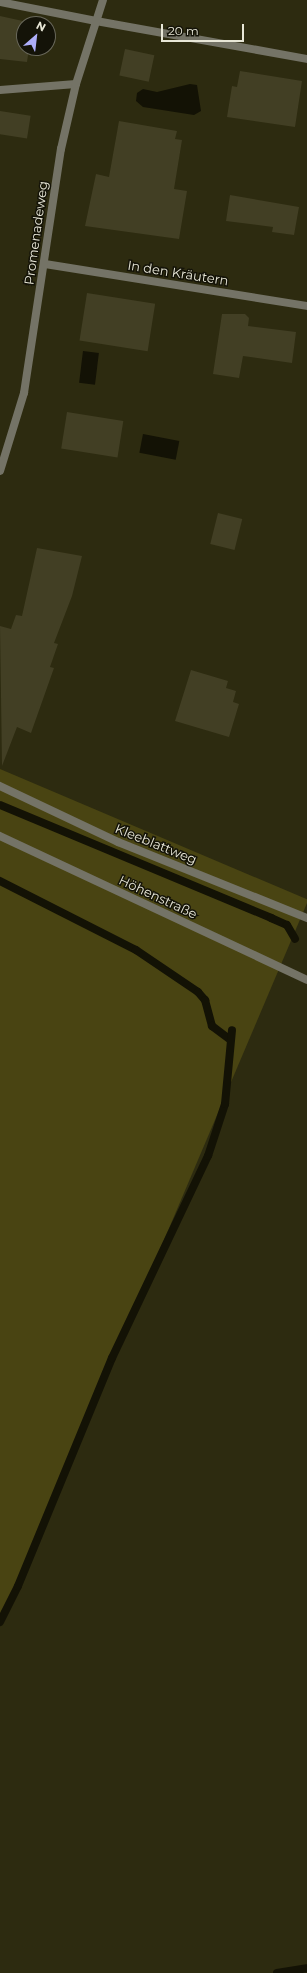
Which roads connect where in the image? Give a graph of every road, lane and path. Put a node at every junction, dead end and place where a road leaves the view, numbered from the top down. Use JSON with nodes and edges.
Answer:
{"nodes":[{"id":1,"x":103,"y":0,"type":"edge"},
{"id":2,"x":0,"y":2,"type":"edge"},
{"id":3,"x":96,"y":21,"type":"junction"},
{"id":4,"x":307,"y":59,"type":"edge"},
{"id":5,"x":76,"y":84,"type":"junction"},
{"id":6,"x":0,"y":90,"type":"edge"},
{"id":7,"x":45,"y":264,"type":"junction"},
{"id":8,"x":307,"y":306,"type":"edge"},
{"id":9,"x":0,"y":471,"type":"edge"},
{"id":10,"x":0,"y":786,"type":"edge"},
{"id":11,"x":0,"y":836,"type":"edge"},
{"id":12,"x":307,"y":918,"type":"edge"},
{"id":13,"x":307,"y":980,"type":"edge"}],
"edges":[{"from":1,"to":3,"type":"street","name":"Promenadeweg"},
{"from":2,"to":3,"type":"street"},
{"from":3,"to":4,"type":"street"},
{"from":3,"to":5,"type":"street","name":"Promenadeweg"},
{"from":5,"to":6,"type":"street"},
{"from":5,"to":7,"type":"street","name":"Promenadeweg"},
{"from":7,"to":8,"type":"street","name":"In den Kräutern"},
{"from":7,"to":9,"type":"street","name":"Promenadeweg"},
{"from":10,"to":12,"type":"street","name":"Kleeblattweg"},
{"from":11,"to":13,"type":"street","name":"Höhenstraße"}]}
